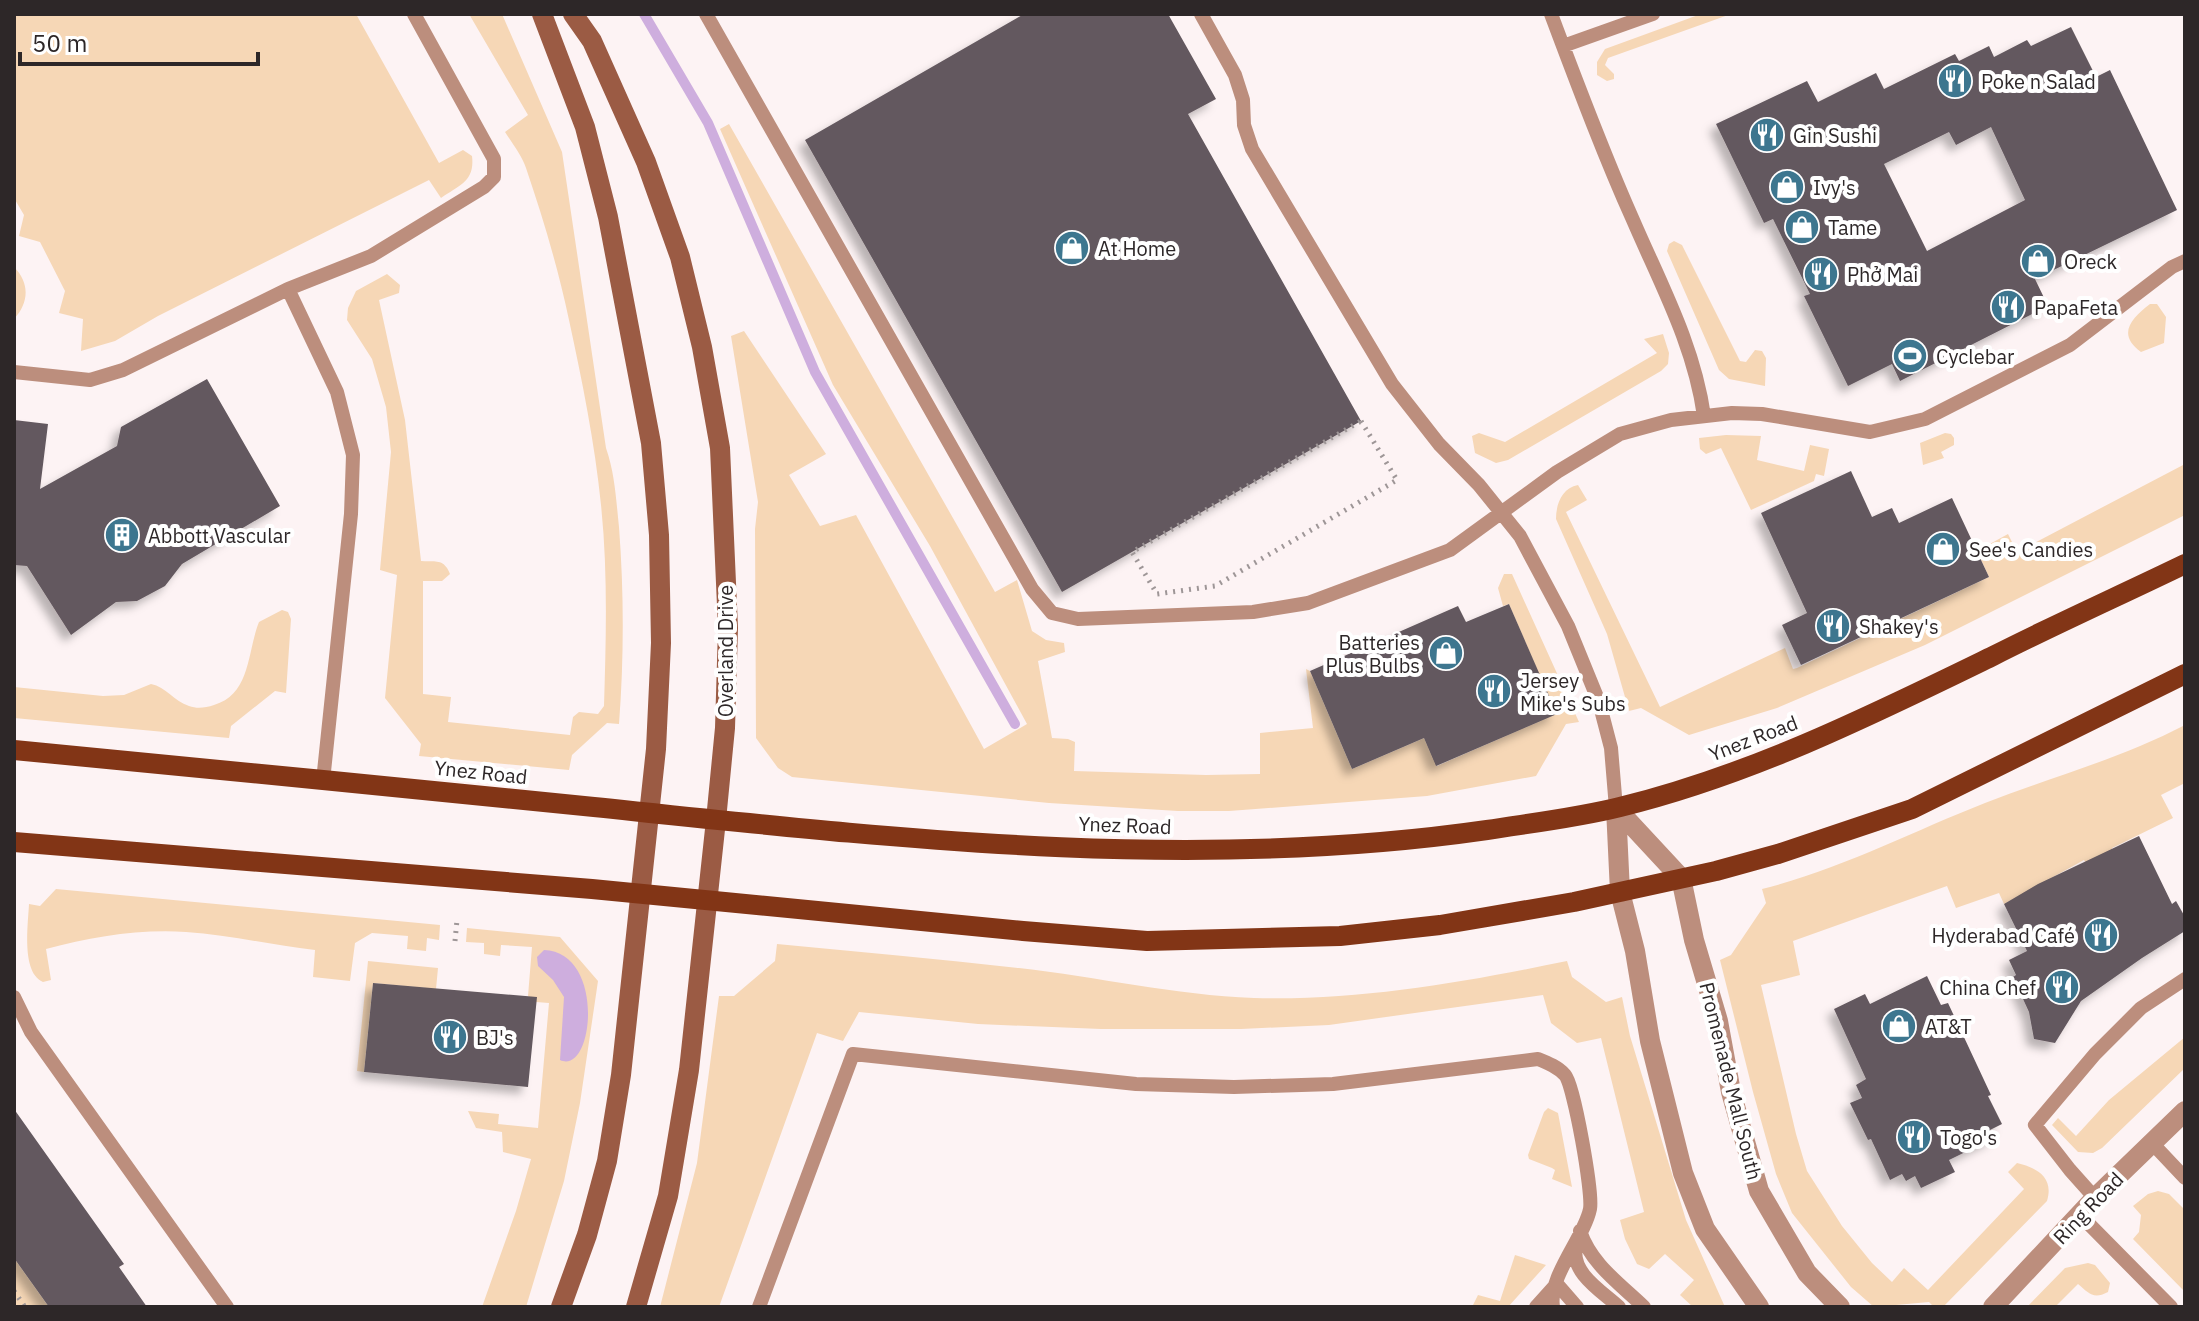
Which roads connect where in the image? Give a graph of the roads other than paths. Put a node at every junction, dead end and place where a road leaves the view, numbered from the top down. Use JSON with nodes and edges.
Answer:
{"nodes":[{"id":1,"x":414,"y":14,"type":"edge"},
{"id":2,"x":542,"y":14,"type":"edge"},
{"id":3,"x":573,"y":14,"type":"edge"},
{"id":4,"x":706,"y":14,"type":"edge"},
{"id":5,"x":1201,"y":14,"type":"edge"},
{"id":6,"x":1551,"y":14,"type":"edge"},
{"id":7,"x":1653,"y":14,"type":"edge"},
{"id":8,"x":1563,"y":46,"type":"junction"},
{"id":9,"x":2185,"y":261,"type":"edge"},
{"id":10,"x":288,"y":289,"type":"junction"},
{"id":11,"x":14,"y":372,"type":"edge"},
{"id":12,"x":1704,"y":416,"type":"junction"},
{"id":13,"x":1502,"y":514,"type":"junction"},
{"id":14,"x":2185,"y":564,"type":"edge"},
{"id":15,"x":2185,"y":674,"type":"edge"},
{"id":16,"x":14,"y":750,"type":"edge"},
{"id":17,"x":323,"y":781,"type":"junction"},
{"id":18,"x":1616,"y":808,"type":"junction"},
{"id":19,"x":648,"y":813,"type":"junction"},
{"id":20,"x":716,"y":820,"type":"junction"},
{"id":21,"x":14,"y":842,"type":"edge"},
{"id":22,"x":1681,"y":878,"type":"junction"},
{"id":23,"x":1620,"y":892,"type":"junction"},
{"id":24,"x":639,"y":894,"type":"junction"},
{"id":25,"x":706,"y":901,"type":"junction"},
{"id":26,"x":2185,"y":979,"type":"edge"},
{"id":27,"x":14,"y":997,"type":"edge"},
{"id":28,"x":2185,"y":1111,"type":"edge"},
{"id":29,"x":2152,"y":1143,"type":"junction"},
{"id":30,"x":2185,"y":1178,"type":"edge"},
{"id":31,"x":2095,"y":1198,"type":"junction"},
{"id":32,"x":2080,"y":1215,"type":"junction"},
{"id":33,"x":1580,"y":1231,"type":"junction"},
{"id":34,"x":1557,"y":1284,"type":"junction"},
{"id":35,"x":227,"y":1307,"type":"edge"},
{"id":36,"x":561,"y":1307,"type":"edge"},
{"id":37,"x":636,"y":1307,"type":"edge"},
{"id":38,"x":759,"y":1307,"type":"edge"},
{"id":39,"x":1536,"y":1307,"type":"edge"},
{"id":40,"x":1553,"y":1307,"type":"edge"},
{"id":41,"x":1577,"y":1307,"type":"edge"},
{"id":42,"x":1619,"y":1307,"type":"edge"},
{"id":43,"x":1644,"y":1307,"type":"edge"},
{"id":44,"x":1759,"y":1307,"type":"edge"},
{"id":45,"x":1840,"y":1307,"type":"edge"},
{"id":46,"x":1993,"y":1307,"type":"edge"},
{"id":47,"x":2171,"y":1307,"type":"edge"}],
"edges":[{"from":1,"to":10,"type":"lane"},
{"from":2,"to":19,"type":"main road"},
{"from":3,"to":20,"type":"main road","name":"Overland Drive"},
{"from":4,"to":13,"type":"lane"},
{"from":5,"to":13,"type":"lane"},
{"from":6,"to":8,"type":"lane"},
{"from":7,"to":8,"type":"lane"},
{"from":8,"to":12,"type":"lane"},
{"from":9,"to":12,"type":"lane"},
{"from":10,"to":11,"type":"lane"},
{"from":10,"to":17,"type":"lane"},
{"from":12,"to":13,"type":"lane"},
{"from":13,"to":18,"type":"lane"},
{"from":14,"to":18,"type":"main road","name":"Ynez Road"},
{"from":15,"to":22,"type":"main road"},
{"from":16,"to":17,"type":"main road","name":"Ynez Road"},
{"from":17,"to":19,"type":"main road","name":"Ynez Road"},
{"from":18,"to":20,"type":"main road","name":"Ynez Road"},
{"from":18,"to":22,"type":"street"},
{"from":18,"to":23,"type":"street"},
{"from":19,"to":20,"type":"main road","name":"Ynez Road"},
{"from":19,"to":24,"type":"main road"},
{"from":20,"to":25,"type":"main road","name":"Overland Drive"},
{"from":21,"to":24,"type":"main road"},
{"from":22,"to":23,"type":"main road"},
{"from":22,"to":45,"type":"street","name":"Promenade Mall South"},
{"from":23,"to":25,"type":"main road"},
{"from":23,"to":44,"type":"street"},
{"from":24,"to":25,"type":"main road"},
{"from":24,"to":36,"type":"main road"},
{"from":25,"to":37,"type":"main road","name":"Overland Drive"},
{"from":26,"to":31,"type":"lane"},
{"from":27,"to":35,"type":"lane"},
{"from":28,"to":29,"type":"street","name":"Ring Road"},
{"from":29,"to":30,"type":"lane"},
{"from":29,"to":31,"type":"street","name":"Ring Road"},
{"from":31,"to":32,"type":"street","name":"Ring Road"},
{"from":32,"to":46,"type":"street","name":"Ring Road"},
{"from":32,"to":47,"type":"lane"},
{"from":33,"to":34,"type":"lane"},
{"from":33,"to":38,"type":"lane"},
{"from":33,"to":42,"type":"lane"},
{"from":33,"to":43,"type":"lane"},
{"from":34,"to":39,"type":"lane"},
{"from":34,"to":40,"type":"lane"},
{"from":34,"to":41,"type":"lane"}]}
